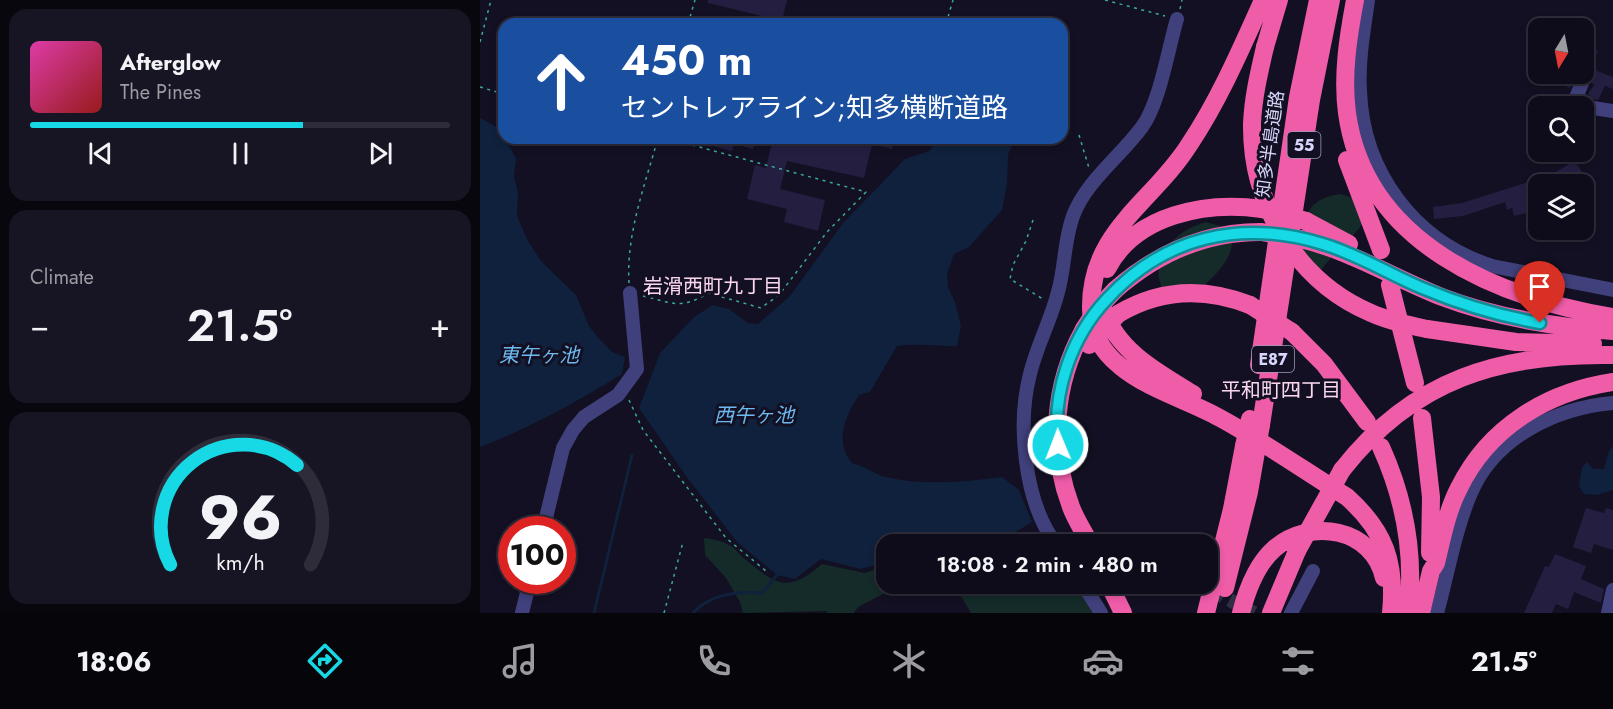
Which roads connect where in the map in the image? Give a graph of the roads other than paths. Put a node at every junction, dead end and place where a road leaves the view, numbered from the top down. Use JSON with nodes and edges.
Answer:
{"nodes":[{"id":1,"x":1263,"y":0,"type":"edge"},
{"id":2,"x":1279,"y":0,"type":"edge"},
{"id":3,"x":1318,"y":0,"type":"edge"},
{"id":4,"x":1331,"y":0,"type":"edge"},
{"id":5,"x":1368,"y":0,"type":"edge"},
{"id":6,"x":1354,"y":5,"type":"edge"},
{"id":7,"x":1177,"y":19,"type":"road end"},
{"id":8,"x":1582,"y":84,"type":"edge"},
{"id":9,"x":1613,"y":111,"type":"edge"},
{"id":10,"x":1304,"y":230,"type":"junction"},
{"id":11,"x":1381,"y":250,"type":"dead end"},
{"id":12,"x":1390,"y":285,"type":"dead end"},
{"id":13,"x":1277,"y":291,"type":"junction"},
{"id":14,"x":1613,"y":291,"type":"edge"},
{"id":15,"x":630,"y":293,"type":"road end"},
{"id":16,"x":1613,"y":317,"type":"edge"},
{"id":17,"x":1613,"y":331,"type":"edge"},
{"id":18,"x":1087,"y":337,"type":"junction"},
{"id":19,"x":1613,"y":345,"type":"edge"},
{"id":20,"x":1613,"y":355,"type":"edge"},
{"id":21,"x":1613,"y":382,"type":"edge"},
{"id":22,"x":1415,"y":383,"type":"dead end"},
{"id":23,"x":1613,"y":403,"type":"edge"},
{"id":24,"x":1422,"y":418,"type":"dead end"},
{"id":25,"x":1367,"y":422,"type":"dead end"},
{"id":26,"x":1381,"y":447,"type":"dead end"},
{"id":27,"x":1257,"y":449,"type":"junction"},
{"id":28,"x":546,"y":516,"type":"edge"},
{"id":29,"x":1051,"y":534,"type":"edge"},
{"id":30,"x":1085,"y":534,"type":"edge"},
{"id":31,"x":1313,"y":571,"type":"dead end"},
{"id":32,"x":1431,"y":571,"type":"junction"},
{"id":33,"x":1613,"y":590,"type":"edge"},
{"id":34,"x":527,"y":594,"type":"edge"},
{"id":35,"x":1089,"y":594,"type":"edge"},
{"id":36,"x":1114,"y":594,"type":"edge"},
{"id":37,"x":522,"y":613,"type":"edge"},
{"id":38,"x":1101,"y":613,"type":"edge"},
{"id":39,"x":1123,"y":613,"type":"edge"},
{"id":40,"x":1206,"y":613,"type":"edge"},
{"id":41,"x":1218,"y":613,"type":"edge"},
{"id":42,"x":1240,"y":613,"type":"edge"},
{"id":43,"x":1271,"y":613,"type":"edge"},
{"id":44,"x":1291,"y":613,"type":"edge"},
{"id":45,"x":1385,"y":613,"type":"edge"},
{"id":46,"x":1391,"y":613,"type":"edge"},
{"id":47,"x":1408,"y":613,"type":"edge"},
{"id":48,"x":1421,"y":613,"type":"edge"},
{"id":49,"x":1437,"y":613,"type":"edge"},
{"id":50,"x":1608,"y":613,"type":"edge"}],
"edges":[{"from":1,"to":27,"type":"highway"},
{"from":2,"to":19,"type":"highway","bridge":true},
{"from":3,"to":13,"type":"highway","name":"知多半島道路","number":"55"},
{"from":4,"to":13,"type":"highway","name":"知多半島道路","number":"55"},
{"from":5,"to":14,"type":"street"},
{"from":6,"to":11,"type":"highway"},
{"from":6,"to":16,"type":"highway"},
{"from":7,"to":29,"type":"street"},
{"from":8,"to":9,"type":"street"},
{"from":10,"to":17,"type":"highway"},
{"from":10,"to":18,"type":"highway","bridge":true},
{"from":10,"to":27,"type":"highway","bridge":true},
{"from":12,"to":22,"type":"highway"},
{"from":13,"to":27,"type":"highway","name":"知多半島道路","number":"E87","bridge":true},
{"from":15,"to":28,"type":"street"},
{"from":18,"to":25,"type":"highway","bridge":true},
{"from":18,"to":30,"type":"highway"},
{"from":20,"to":43,"type":"highway","bridge":true},
{"from":21,"to":32,"type":"highway"},
{"from":23,"to":49,"type":"street"},
{"from":24,"to":32,"type":"highway"},
{"from":26,"to":47,"type":"highway"},
{"from":27,"to":40,"type":"highway","name":"知多半島道路","number":"E87"},
{"from":27,"to":41,"type":"highway","name":"知多半島道路","number":"E87"},
{"from":27,"to":46,"type":"highway"},
{"from":31,"to":44,"type":"street"},
{"from":32,"to":48,"type":"highway"},
{"from":33,"to":50,"type":"street"},
{"from":34,"to":37,"type":"street"},
{"from":35,"to":38,"type":"street"},
{"from":36,"to":39,"type":"highway"},
{"from":42,"to":45,"type":"highway"}]}
